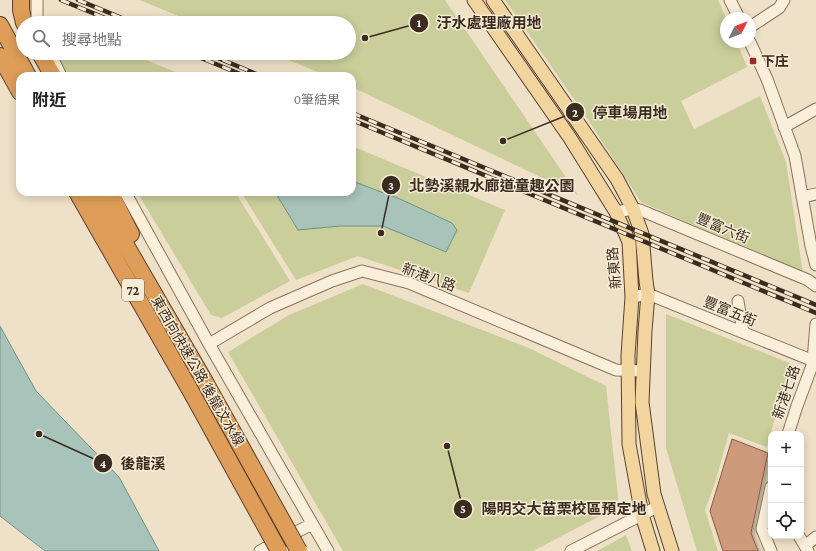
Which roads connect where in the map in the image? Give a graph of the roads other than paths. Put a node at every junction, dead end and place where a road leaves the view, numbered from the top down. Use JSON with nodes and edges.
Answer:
{"nodes":[{"id":1,"x":21,"y":0,"type":"edge"},
{"id":2,"x":37,"y":0,"type":"edge"},
{"id":3,"x":474,"y":0,"type":"edge"},
{"id":4,"x":494,"y":0,"type":"edge"},
{"id":5,"x":730,"y":0,"type":"edge"},
{"id":6,"x":784,"y":0,"type":"edge"},
{"id":7,"x":736,"y":12,"type":"edge"},
{"id":8,"x":22,"y":16,"type":"edge"},
{"id":9,"x":37,"y":16,"type":"edge"},
{"id":10,"x":756,"y":23,"type":"edge"},
{"id":11,"x":0,"y":26,"type":"edge"},
{"id":12,"x":753,"y":48,"type":"edge"},
{"id":13,"x":16,"y":55,"type":"edge"},
{"id":14,"x":0,"y":56,"type":"edge"},
{"id":15,"x":19,"y":60,"type":"edge"},
{"id":16,"x":44,"y":60,"type":"edge"},
{"id":17,"x":53,"y":60,"type":"edge"},
{"id":18,"x":26,"y":72,"type":"edge"},
{"id":19,"x":51,"y":72,"type":"edge"},
{"id":20,"x":59,"y":72,"type":"edge"},
{"id":21,"x":16,"y":85,"type":"edge"},
{"id":22,"x":816,"y":109,"type":"edge"},
{"id":23,"x":784,"y":127,"type":"junction"},
{"id":24,"x":816,"y":194,"type":"edge"},
{"id":25,"x":79,"y":196,"type":"edge"},
{"id":26,"x":97,"y":196,"type":"edge"},
{"id":27,"x":112,"y":196,"type":"edge"},
{"id":28,"x":127,"y":196,"type":"edge"},
{"id":29,"x":802,"y":197,"type":"junction"},
{"id":30,"x":633,"y":209,"type":"junction"},
{"id":31,"x":616,"y":212,"type":"junction"},
{"id":32,"x":816,"y":265,"type":"edge"},
{"id":33,"x":816,"y":286,"type":"edge"},
{"id":34,"x":648,"y":294,"type":"junction"},
{"id":35,"x":632,"y":297,"type":"junction"},
{"id":36,"x":738,"y":301,"type":"dead end"},
{"id":37,"x":816,"y":324,"type":"edge"},
{"id":38,"x":743,"y":332,"type":"junction"},
{"id":39,"x":209,"y":344,"type":"junction"},
{"id":40,"x":185,"y":348,"type":"junction"},
{"id":41,"x":815,"y":359,"type":"edge"},
{"id":42,"x":628,"y":371,"type":"junction"},
{"id":43,"x":643,"y":371,"type":"junction"},
{"id":44,"x":789,"y":431,"type":"edge"},
{"id":45,"x":768,"y":502,"type":"edge"},
{"id":46,"x":657,"y":507,"type":"junction"},
{"id":47,"x":642,"y":515,"type":"junction"},
{"id":48,"x":312,"y":524,"type":"junction"},
{"id":49,"x":816,"y":537,"type":"edge"},
{"id":50,"x":801,"y":539,"type":"edge"},
{"id":51,"x":807,"y":548,"type":"edge"},
{"id":52,"x":260,"y":551,"type":"edge"},
{"id":53,"x":279,"y":551,"type":"edge"},
{"id":54,"x":299,"y":551,"type":"edge"},
{"id":55,"x":328,"y":551,"type":"edge"},
{"id":56,"x":571,"y":551,"type":"edge"},
{"id":57,"x":653,"y":551,"type":"edge"},
{"id":58,"x":672,"y":551,"type":"edge"},
{"id":59,"x":771,"y":551,"type":"edge"}],
"edges":[{"from":1,"to":8,"type":"highway"},
{"from":2,"to":9,"type":"street"},
{"from":3,"to":31,"type":"main road","name":"新東路"},
{"from":4,"to":30,"type":"main road"},
{"from":5,"to":7,"type":"street"},
{"from":6,"to":10,"type":"street"},
{"from":11,"to":13,"type":"highway"},
{"from":12,"to":23,"type":"street"},
{"from":14,"to":21,"type":"highway"},
{"from":15,"to":18,"type":"highway"},
{"from":16,"to":19,"type":"highway"},
{"from":17,"to":20,"type":"street"},
{"from":22,"to":23,"type":"street"},
{"from":23,"to":29,"type":"street"},
{"from":24,"to":29,"type":"street"},
{"from":25,"to":53,"type":"highway","name":"東西向快速公路 後龍汶水線","number":"72","bridge":true},
{"from":26,"to":40,"type":"highway","name":"東西向快速公路 後龍汶水線","number":"72"},
{"from":27,"to":40,"type":"highway"},
{"from":28,"to":39,"type":"street"},
{"from":29,"to":32,"type":"street"},
{"from":30,"to":31,"type":"street","name":"豐富六街"},
{"from":30,"to":33,"type":"street","name":"豐富六街"},
{"from":30,"to":34,"type":"main road"},
{"from":31,"to":35,"type":"main road","name":"新東路"},
{"from":34,"to":35,"type":"street"},
{"from":34,"to":38,"type":"street","name":"豐富五街"},
{"from":34,"to":43,"type":"main road"},
{"from":35,"to":42,"type":"main road","name":"新東路"},
{"from":36,"to":38,"type":"street"},
{"from":37,"to":41,"type":"street","name":"新港七路"},
{"from":38,"to":41,"type":"street","name":"豐富五街"},
{"from":39,"to":42,"type":"street","name":"新港八路"},
{"from":39,"to":48,"type":"street"},
{"from":40,"to":54,"type":"highway","name":"東西向快速公路 後龍汶水線","number":"72","bridge":true},
{"from":41,"to":44,"type":"street","name":"新港七路"},
{"from":42,"to":43,"type":"street","name":"新港八路"},
{"from":42,"to":47,"type":"main road","name":"新東路"},
{"from":43,"to":46,"type":"main road"},
{"from":45,"to":59,"type":"street"},
{"from":46,"to":47,"type":"street"},
{"from":46,"to":58,"type":"main road"},
{"from":47,"to":56,"type":"street"},
{"from":47,"to":57,"type":"main road","name":"新東路"},
{"from":48,"to":52,"type":"street"},
{"from":48,"to":55,"type":"street"},
{"from":49,"to":51,"type":"street"},
{"from":50,"to":51,"type":"street"}]}
